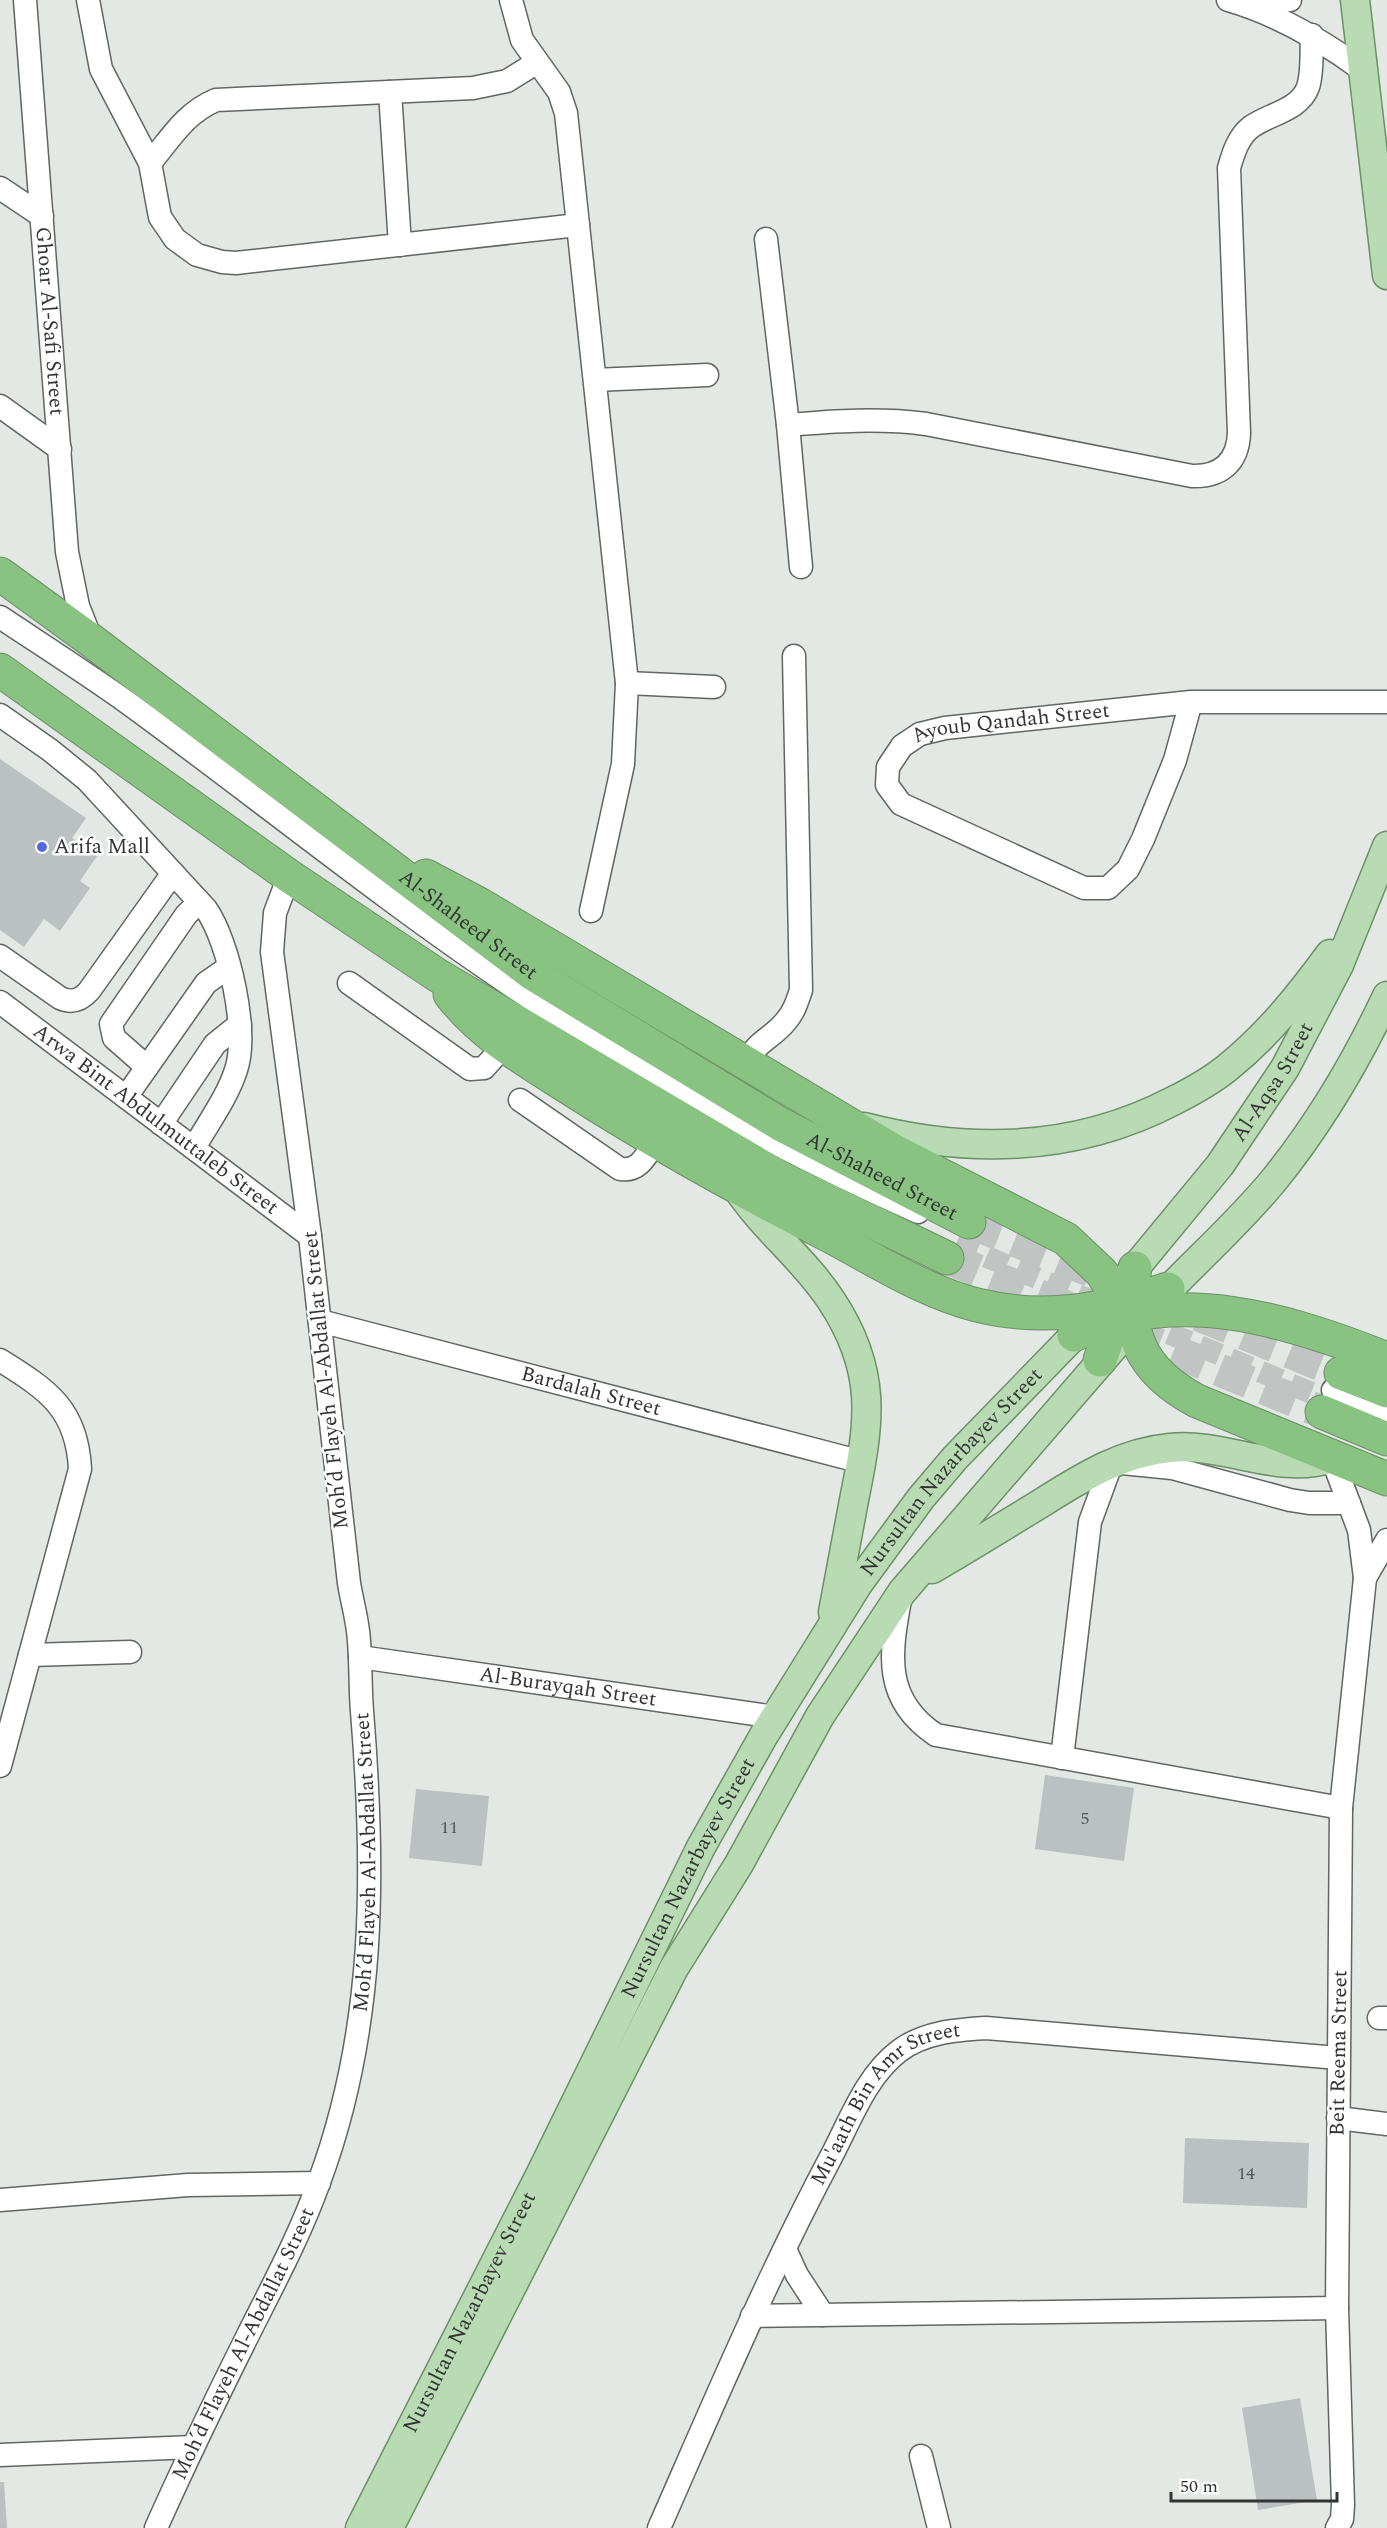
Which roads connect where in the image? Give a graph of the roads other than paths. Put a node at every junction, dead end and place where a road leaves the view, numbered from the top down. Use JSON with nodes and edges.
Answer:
{"nodes":[{"id":1,"x":88,"y":0,"type":"edge"},
{"id":2,"x":511,"y":0,"type":"edge"},
{"id":3,"x":1290,"y":0,"type":"edge"},
{"id":4,"x":1355,"y":0,"type":"edge"},
{"id":5,"x":23,"y":1,"type":"edge"},
{"id":6,"x":1234,"y":2,"type":"edge"},
{"id":7,"x":1312,"y":35,"type":"junction"},
{"id":8,"x":536,"y":63,"type":"junction"},
{"id":9,"x":1361,"y":69,"type":"junction"},
{"id":10,"x":390,"y":92,"type":"junction"},
{"id":11,"x":150,"y":163,"type":"junction"},
{"id":12,"x":0,"y":188,"type":"edge"},
{"id":13,"x":42,"y":216,"type":"junction"},
{"id":14,"x":578,"y":225,"type":"junction"},
{"id":15,"x":766,"y":239,"type":"dead end"},
{"id":16,"x":400,"y":245,"type":"junction"},
{"id":17,"x":1387,"y":275,"type":"edge"},
{"id":18,"x":707,"y":375,"type":"dead end"},
{"id":19,"x":595,"y":380,"type":"junction"},
{"id":20,"x":0,"y":406,"type":"edge"},
{"id":21,"x":788,"y":425,"type":"junction"},
{"id":22,"x":60,"y":449,"type":"junction"},
{"id":23,"x":801,"y":567,"type":"dead end"},
{"id":24,"x":0,"y":574,"type":"edge"},
{"id":25,"x":0,"y":616,"type":"edge"},
{"id":26,"x":0,"y":631,"type":"edge"},
{"id":27,"x":92,"y":641,"type":"junction"},
{"id":28,"x":794,"y":657,"type":"dead end"},
{"id":29,"x":0,"y":670,"type":"edge"},
{"id":30,"x":627,"y":683,"type":"junction"},
{"id":31,"x":714,"y":687,"type":"dead end"},
{"id":32,"x":1191,"y":702,"type":"junction"},
{"id":33,"x":1387,"y":702,"type":"edge"},
{"id":34,"x":0,"y":715,"type":"edge"},
{"id":35,"x":91,"y":735,"type":"junction"},
{"id":36,"x":69,"y":764,"type":"junction"},
{"id":37,"x":1387,"y":846,"type":"edge"},
{"id":38,"x":367,"y":851,"type":"junction"},
{"id":39,"x":173,"y":873,"type":"junction"},
{"id":40,"x":289,"y":876,"type":"junction"},
{"id":41,"x":199,"y":902,"type":"junction"},
{"id":42,"x":591,"y":910,"type":"dead end"},
{"id":43,"x":1361,"y":911,"type":"junction"},
{"id":44,"x":0,"y":956,"type":"edge"},
{"id":45,"x":229,"y":967,"type":"junction"},
{"id":46,"x":437,"y":975,"type":"junction"},
{"id":47,"x":349,"y":983,"type":"dead end"},
{"id":48,"x":1387,"y":996,"type":"edge"},
{"id":49,"x":0,"y":1002,"type":"edge"},
{"id":50,"x":240,"y":1024,"type":"junction"},
{"id":51,"x":504,"y":1046,"type":"junction"},
{"id":52,"x":747,"y":1064,"type":"junction"},
{"id":53,"x":147,"y":1067,"type":"junction"},
{"id":54,"x":126,"y":1097,"type":"junction"},
{"id":55,"x":520,"y":1100,"type":"dead end"},
{"id":56,"x":846,"y":1122,"type":"junction"},
{"id":57,"x":161,"y":1124,"type":"junction"},
{"id":58,"x":655,"y":1142,"type":"junction"},
{"id":59,"x":194,"y":1148,"type":"junction"},
{"id":60,"x":737,"y":1188,"type":"junction"},
{"id":61,"x":310,"y":1236,"type":"junction"},
{"id":62,"x":959,"y":1239,"type":"junction"},
{"id":63,"x":1135,"y":1268,"type":"joint"},
{"id":64,"x":1128,"y":1308,"type":"junction"},
{"id":65,"x":320,"y":1321,"type":"junction"},
{"id":66,"x":1074,"y":1335,"type":"joint"},
{"id":67,"x":1387,"y":1359,"type":"edge"},
{"id":68,"x":0,"y":1360,"type":"edge"},
{"id":69,"x":1100,"y":1360,"type":"joint"},
{"id":70,"x":1387,"y":1390,"type":"edge"},
{"id":71,"x":1331,"y":1394,"type":"junction"},
{"id":72,"x":1387,"y":1412,"type":"edge"},
{"id":73,"x":1387,"y":1424,"type":"edge"},
{"id":74,"x":1387,"y":1439,"type":"edge"},
{"id":75,"x":1332,"y":1458,"type":"junction"},
{"id":76,"x":862,"y":1462,"type":"junction"},
{"id":77,"x":1112,"y":1462,"type":"junction"},
{"id":78,"x":1387,"y":1479,"type":"edge"},
{"id":79,"x":1349,"y":1503,"type":"junction"},
{"id":80,"x":1387,"y":1540,"type":"edge"},
{"id":81,"x":1365,"y":1578,"type":"junction"},
{"id":82,"x":907,"y":1586,"type":"junction"},
{"id":83,"x":830,"y":1629,"type":"junction"},
{"id":84,"x":130,"y":1653,"type":"dead end"},
{"id":85,"x":30,"y":1655,"type":"junction"},
{"id":86,"x":360,"y":1657,"type":"junction"},
{"id":87,"x":775,"y":1717,"type":"junction"},
{"id":88,"x":1062,"y":1758,"type":"junction"},
{"id":89,"x":0,"y":1766,"type":"edge"},
{"id":90,"x":1341,"y":1808,"type":"junction"},
{"id":91,"x":1338,"y":2058,"type":"junction"},
{"id":92,"x":1338,"y":2118,"type":"junction"},
{"id":93,"x":1387,"y":2124,"type":"edge"},
{"id":94,"x":319,"y":2183,"type":"junction"},
{"id":95,"x":0,"y":2200,"type":"edge"},
{"id":96,"x":785,"y":2249,"type":"junction"},
{"id":97,"x":1337,"y":2308,"type":"junction"},
{"id":98,"x":823,"y":2315,"type":"junction"},
{"id":99,"x":753,"y":2316,"type":"junction"},
{"id":100,"x":193,"y":2447,"type":"junction"},
{"id":101,"x":0,"y":2455,"type":"edge"},
{"id":102,"x":921,"y":2456,"type":"dead end"},
{"id":103,"x":156,"y":2528,"type":"edge"},
{"id":104,"x":360,"y":2528,"type":"edge"},
{"id":105,"x":389,"y":2528,"type":"edge"},
{"id":106,"x":658,"y":2528,"type":"edge"},
{"id":107,"x":939,"y":2528,"type":"edge"},
{"id":108,"x":1337,"y":2528,"type":"edge"}],
"edges":[{"from":1,"to":11,"type":"street"},
{"from":2,"to":8,"type":"street"},
{"from":3,"to":6,"type":"street"},
{"from":4,"to":9,"type":"main road"},
{"from":5,"to":13,"type":"street","name":"Ghoar Al-Safi Street"},
{"from":6,"to":7,"type":"street"},
{"from":7,"to":9,"type":"street"},
{"from":7,"to":21,"type":"street"},
{"from":8,"to":10,"type":"street"},
{"from":8,"to":14,"type":"street"},
{"from":9,"to":17,"type":"main road"},
{"from":10,"to":11,"type":"street"},
{"from":10,"to":16,"type":"street"},
{"from":11,"to":16,"type":"street"},
{"from":12,"to":13,"type":"street"},
{"from":13,"to":22,"type":"street","name":"Ghoar Al-Safi Street"},
{"from":14,"to":16,"type":"street"},
{"from":14,"to":19,"type":"street"},
{"from":15,"to":21,"type":"street"},
{"from":18,"to":19,"type":"street"},
{"from":19,"to":30,"type":"street"},
{"from":20,"to":22,"type":"street"},
{"from":21,"to":23,"type":"street"},
{"from":22,"to":27,"type":"street","name":"Ghoar Al-Safi Street"},
{"from":24,"to":27,"type":"highway","name":"Al-Shaheed Street"},
{"from":25,"to":62,"type":"street"},
{"from":26,"to":62,"type":"street"},
{"from":27,"to":38,"type":"highway","name":"Al-Shaheed Street"},
{"from":28,"to":52,"type":"street"},
{"from":29,"to":35,"type":"highway","name":"Al-Shaheed Street"},
{"from":30,"to":31,"type":"street"},
{"from":30,"to":42,"type":"street"},
{"from":32,"to":32,"type":"street","name":"Ayoub Qandah Street"},
{"from":32,"to":33,"type":"street","name":"Ayoub Qandah Street"},
{"from":34,"to":36,"type":"street"},
{"from":35,"to":36,"type":"street"},
{"from":35,"to":40,"type":"highway","name":"Al-Shaheed Street"},
{"from":36,"to":39,"type":"street"},
{"from":37,"to":43,"type":"main road","name":"Al-Aqsa Street"},
{"from":38,"to":52,"type":"highway"},
{"from":38,"to":62,"type":"highway","name":"Al-Shaheed Street"},
{"from":39,"to":41,"type":"street"},
{"from":39,"to":44,"type":"street"},
{"from":40,"to":46,"type":"highway","name":"Al-Shaheed Street"},
{"from":40,"to":61,"type":"street","name":"Moh’d Flayeh Al-Abdallat Street"},
{"from":41,"to":45,"type":"street"},
{"from":41,"to":53,"type":"street"},
{"from":43,"to":56,"type":"main road"},
{"from":43,"to":63,"type":"main road","name":"Al-Aqsa Street"},
{"from":45,"to":50,"type":"street"},
{"from":45,"to":53,"type":"street"},
{"from":46,"to":51,"type":"highway"},
{"from":46,"to":62,"type":"highway","name":"Al-Shaheed Street"},
{"from":47,"to":51,"type":"street"},
{"from":48,"to":64,"type":"main road"},
{"from":49,"to":54,"type":"street","name":"Arwa Bint Abdulmuttaleb Street"},
{"from":50,"to":57,"type":"street"},
{"from":50,"to":59,"type":"street"},
{"from":51,"to":58,"type":"highway"},
{"from":52,"to":56,"type":"highway"},
{"from":53,"to":54,"type":"street"},
{"from":54,"to":57,"type":"street","name":"Arwa Bint Abdulmuttaleb Street"},
{"from":55,"to":58,"type":"street"},
{"from":56,"to":64,"type":"highway"},
{"from":57,"to":59,"type":"street","name":"Arwa Bint Abdulmuttaleb Street"},
{"from":58,"to":60,"type":"highway"},
{"from":59,"to":61,"type":"street","name":"Arwa Bint Abdulmuttaleb Street"},
{"from":60,"to":64,"type":"highway"},
{"from":60,"to":76,"type":"main road"},
{"from":61,"to":65,"type":"street","name":"Moh’d Flayeh Al-Abdallat Street"},
{"from":63,"to":64,"type":"highway"},
{"from":64,"to":66,"type":"highway"},
{"from":64,"to":67,"type":"highway"},
{"from":64,"to":69,"type":"highway"},
{"from":64,"to":75,"type":"highway"},
{"from":65,"to":76,"type":"street","name":"Bardalah Street"},
{"from":65,"to":86,"type":"street","name":"Moh’d Flayeh Al-Abdallat Street"},
{"from":66,"to":83,"type":"main road","name":"Nursultan Nazarbayev Street"},
{"from":68,"to":85,"type":"street"},
{"from":69,"to":82,"type":"main road","name":"Nursultan Nazarbayev Street"},
{"from":70,"to":71,"type":"highway"},
{"from":71,"to":72,"type":"street"},
{"from":71,"to":73,"type":"street"},
{"from":71,"to":74,"type":"highway"},
{"from":75,"to":77,"type":"main road"},
{"from":75,"to":78,"type":"highway"},
{"from":75,"to":79,"type":"street","name":"Beit Reema Street"},
{"from":76,"to":83,"type":"main road"},
{"from":77,"to":79,"type":"street"},
{"from":77,"to":82,"type":"main road"},
{"from":77,"to":88,"type":"street"},
{"from":79,"to":81,"type":"street","name":"Beit Reema Street"},
{"from":80,"to":81,"type":"street","name":"Beit Reema Street"},
{"from":81,"to":90,"type":"street","name":"Beit Reema Street"},
{"from":82,"to":88,"type":"street"},
{"from":82,"to":105,"type":"main road","name":"Nursultan Nazarbayev Street"},
{"from":83,"to":87,"type":"main road","name":"Nursultan Nazarbayev Street"},
{"from":84,"to":85,"type":"street"},
{"from":85,"to":89,"type":"street"},
{"from":86,"to":87,"type":"street","name":"Al-Burayqah Street"},
{"from":86,"to":94,"type":"street","name":"Moh’d Flayeh Al-Abdallat Street"},
{"from":87,"to":104,"type":"main road","name":"Nursultan Nazarbayev Street"},
{"from":88,"to":90,"type":"street"},
{"from":90,"to":91,"type":"street","name":"Beit Reema Street"},
{"from":91,"to":92,"type":"street","name":"Beit Reema Street"},
{"from":91,"to":96,"type":"street","name":"Mu'aath Bin Amr Street"},
{"from":92,"to":93,"type":"street"},
{"from":92,"to":97,"type":"street","name":"Beit Reema Street"},
{"from":94,"to":95,"type":"street"},
{"from":94,"to":100,"type":"street","name":"Moh’d Flayeh Al-Abdallat Street"},
{"from":96,"to":98,"type":"street"},
{"from":96,"to":99,"type":"street","name":"Mu'aath Bin Amr Street"},
{"from":97,"to":98,"type":"street"},
{"from":97,"to":108,"type":"street","name":"Beit Reema Street"},
{"from":98,"to":99,"type":"street"},
{"from":99,"to":106,"type":"street","name":"Mu'aath Bin Amr Street"},
{"from":100,"to":101,"type":"street"},
{"from":100,"to":103,"type":"street","name":"Moh’d Flayeh Al-Abdallat Street"},
{"from":102,"to":107,"type":"street"}]}
